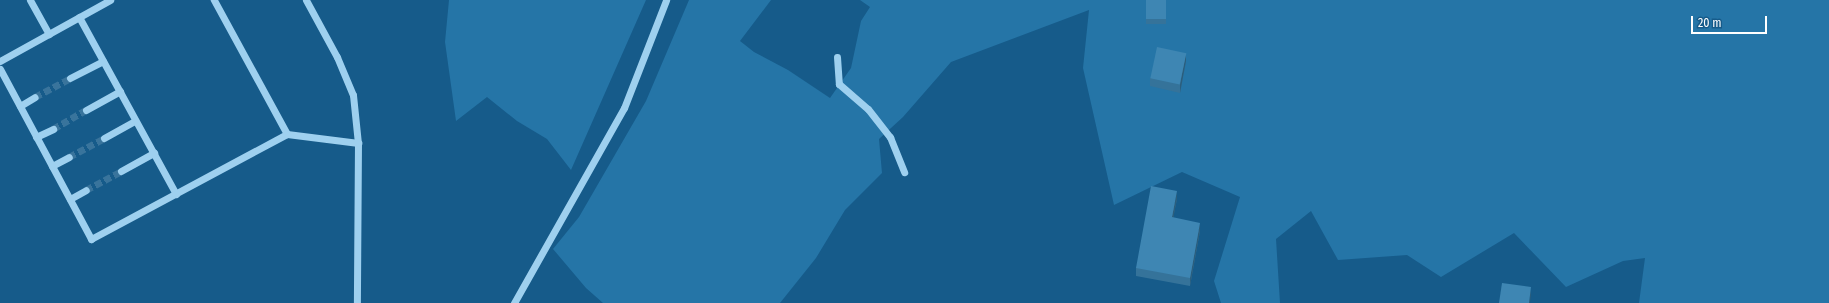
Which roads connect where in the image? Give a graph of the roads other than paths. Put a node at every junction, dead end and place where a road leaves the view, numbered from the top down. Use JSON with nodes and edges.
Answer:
{"nodes":[{"id":1,"x":30,"y":0,"type":"edge"},
{"id":2,"x":110,"y":0,"type":"edge"},
{"id":3,"x":214,"y":0,"type":"edge"},
{"id":4,"x":306,"y":0,"type":"edge"},
{"id":5,"x":666,"y":0,"type":"edge"},
{"id":6,"x":79,"y":17,"type":"junction"},
{"id":7,"x":49,"y":34,"type":"junction"},
{"id":8,"x":837,"y":57,"type":"dead end"},
{"id":9,"x":103,"y":60,"type":"junction"},
{"id":10,"x":0,"y":61,"type":"edge"},
{"id":11,"x":0,"y":69,"type":"edge"},
{"id":12,"x":70,"y":78,"type":"tunnel mouth"},
{"id":13,"x":120,"y":91,"type":"junction"},
{"id":14,"x":35,"y":98,"type":"tunnel mouth"},
{"id":15,"x":20,"y":106,"type":"junction"},
{"id":16,"x":86,"y":110,"type":"tunnel mouth"},
{"id":17,"x":136,"y":121,"type":"junction"},
{"id":18,"x":53,"y":129,"type":"tunnel mouth"},
{"id":19,"x":287,"y":134,"type":"junction"},
{"id":20,"x":36,"y":138,"type":"junction"},
{"id":21,"x":104,"y":138,"type":"tunnel mouth"},
{"id":22,"x":358,"y":143,"type":"junction"},
{"id":23,"x":154,"y":153,"type":"junction"},
{"id":24,"x":69,"y":157,"type":"tunnel mouth"},
{"id":25,"x":52,"y":166,"type":"junction"},
{"id":26,"x":121,"y":171,"type":"tunnel mouth"},
{"id":27,"x":904,"y":172,"type":"dead end"},
{"id":28,"x":86,"y":190,"type":"tunnel mouth"},
{"id":29,"x":176,"y":194,"type":"junction"},
{"id":30,"x":70,"y":199,"type":"junction"},
{"id":31,"x":357,"y":303,"type":"edge"},
{"id":32,"x":514,"y":303,"type":"edge"}],
"edges":[{"from":1,"to":7,"type":"lane"},
{"from":2,"to":6,"type":"lane"},
{"from":3,"to":19,"type":"lane"},
{"from":4,"to":22,"type":"lane"},
{"from":5,"to":32,"type":"lane"},
{"from":6,"to":7,"type":"lane"},
{"from":6,"to":9,"type":"lane"},
{"from":7,"to":10,"type":"lane"},
{"from":8,"to":27,"type":"lane"},
{"from":9,"to":12,"type":"lane"},
{"from":9,"to":13,"type":"lane"},
{"from":11,"to":15,"type":"lane"},
{"from":13,"to":16,"type":"lane"},
{"from":13,"to":17,"type":"lane"},
{"from":14,"to":15,"type":"lane"},
{"from":15,"to":20,"type":"lane"},
{"from":17,"to":21,"type":"lane"},
{"from":17,"to":23,"type":"lane"},
{"from":18,"to":20,"type":"lane"},
{"from":19,"to":22,"type":"lane"},
{"from":19,"to":29,"type":"lane"},
{"from":20,"to":25,"type":"lane"},
{"from":22,"to":31,"type":"lane"},
{"from":23,"to":26,"type":"lane"},
{"from":23,"to":29,"type":"lane"},
{"from":24,"to":25,"type":"lane"},
{"from":25,"to":30,"type":"lane"},
{"from":28,"to":30,"type":"lane"},
{"from":29,"to":30,"type":"lane"}]}
